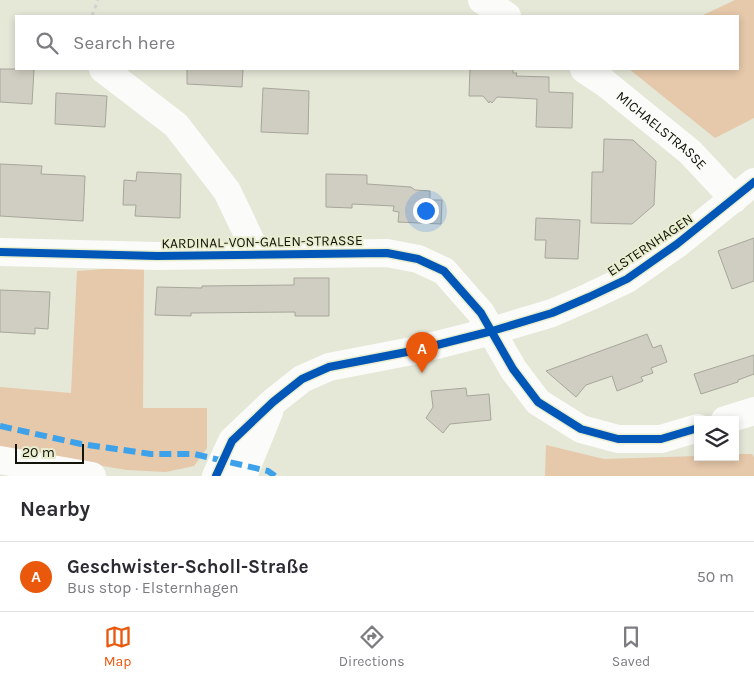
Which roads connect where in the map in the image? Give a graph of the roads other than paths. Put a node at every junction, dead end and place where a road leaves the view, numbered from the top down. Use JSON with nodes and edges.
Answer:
{"nodes":[{"id":1,"x":482,"y":0,"type":"edge"},
{"id":2,"x":505,"y":15,"type":"edge"},
{"id":3,"x":104,"y":70,"type":"edge"},
{"id":4,"x":586,"y":70,"type":"edge"},
{"id":5,"x":744,"y":191,"type":"edge"},
{"id":6,"x":0,"y":252,"type":"edge"},
{"id":7,"x":258,"y":254,"type":"junction"},
{"id":8,"x":492,"y":331,"type":"junction"},
{"id":9,"x":273,"y":402,"type":"junction"},
{"id":10,"x":754,"y":411,"type":"edge"},
{"id":11,"x":738,"y":416,"type":"edge"},
{"id":12,"x":694,"y":429,"type":"edge"},
{"id":13,"x":0,"y":460,"type":"edge"},
{"id":14,"x":92,"y":476,"type":"edge"},
{"id":15,"x":216,"y":476,"type":"edge"},
{"id":16,"x":243,"y":476,"type":"edge"}],
"edges":[{"from":1,"to":2,"type":"street"},
{"from":3,"to":7,"type":"street","name":"KARDINAL-VON-GALEN-STRASSE"},
{"from":4,"to":5,"type":"street","name":"MICHAELSTRASSE"},
{"from":5,"to":8,"type":"street","name":"ELSTERNHAGEN"},
{"from":6,"to":7,"type":"street","name":"KARDINAL-VON-GALEN-STRASSE"},
{"from":7,"to":8,"type":"street","name":"KARDINAL-VON-GALEN-STRASSE"},
{"from":8,"to":9,"type":"street","name":"ELSTERNHAGEN"},
{"from":8,"to":12,"type":"street","name":"KARDINAL-VON-GALEN-STRASSE"},
{"from":9,"to":15,"type":"street","name":"ELSTERNHAGEN"},
{"from":9,"to":16,"type":"street","name":"ELSTERNHAGEN"},
{"from":10,"to":11,"type":"street"},
{"from":13,"to":14,"type":"street"}]}
